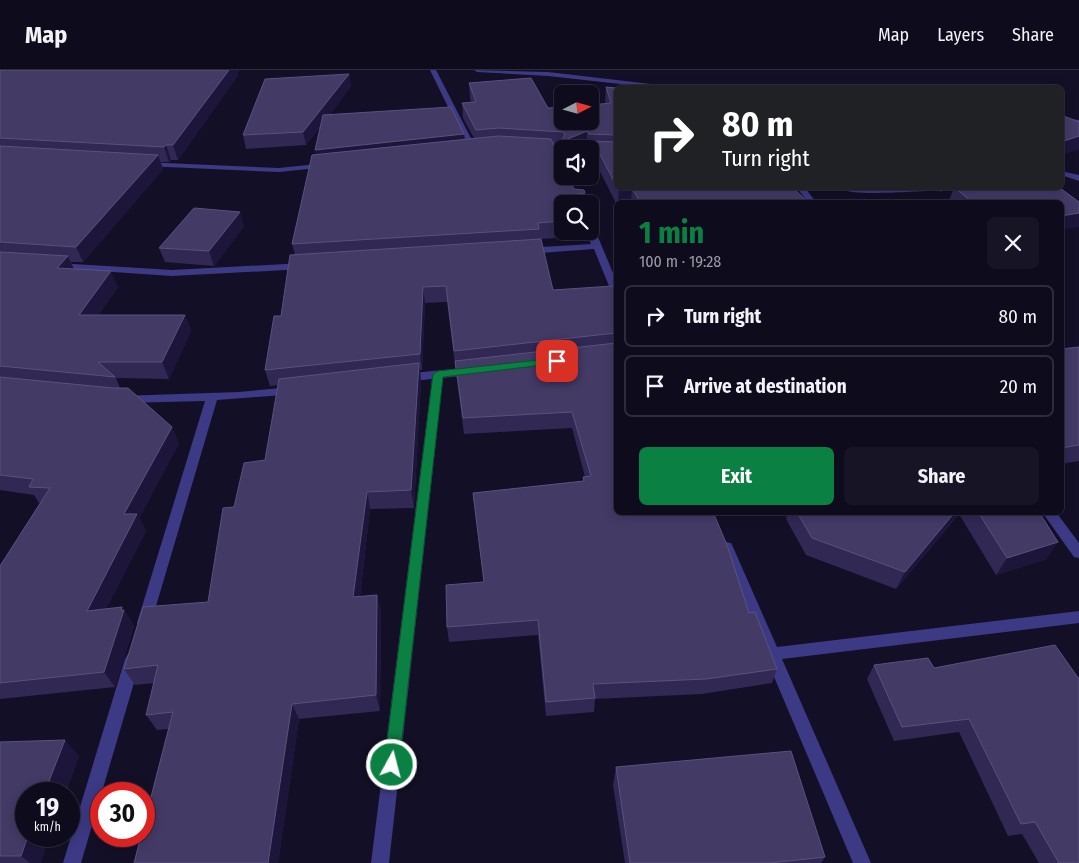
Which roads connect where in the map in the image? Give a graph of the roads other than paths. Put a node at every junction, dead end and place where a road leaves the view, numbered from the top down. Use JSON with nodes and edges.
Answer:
{"nodes":[{"id":1,"x":433,"y":70,"type":"edge"},
{"id":2,"x":478,"y":70,"type":"edge"},
{"id":3,"x":653,"y":85,"type":"edge"},
{"id":4,"x":1064,"y":120,"type":"edge"},
{"id":5,"x":1079,"y":122,"type":"edge"},
{"id":6,"x":527,"y":149,"type":"edge"},
{"id":7,"x":463,"y":150,"type":"edge"},
{"id":8,"x":554,"y":152,"type":"edge"},
{"id":9,"x":136,"y":164,"type":"edge"},
{"id":10,"x":337,"y":164,"type":"edge"},
{"id":11,"x":1079,"y":171,"type":"edge"},
{"id":12,"x":1064,"y":173,"type":"edge"},
{"id":13,"x":1079,"y":178,"type":"edge"},
{"id":14,"x":803,"y":190,"type":"edge"},
{"id":15,"x":810,"y":200,"type":"edge"},
{"id":16,"x":594,"y":240,"type":"edge"},
{"id":17,"x":597,"y":246,"type":"junction"},
{"id":18,"x":519,"y":251,"type":"edge"},
{"id":19,"x":48,"y":265,"type":"edge"},
{"id":20,"x":314,"y":265,"type":"edge"},
{"id":21,"x":614,"y":285,"type":"edge"},
{"id":22,"x":487,"y":369,"type":"edge"},
{"id":23,"x":438,"y":374,"type":"junction"},
{"id":24,"x":390,"y":380,"type":"edge"},
{"id":25,"x":305,"y":389,"type":"edge"},
{"id":26,"x":212,"y":397,"type":"junction"},
{"id":27,"x":112,"y":398,"type":"edge"},
{"id":28,"x":1050,"y":515,"type":"edge"},
{"id":29,"x":719,"y":530,"type":"edge"},
{"id":30,"x":1079,"y":552,"type":"edge"},
{"id":31,"x":1079,"y":617,"type":"edge"},
{"id":32,"x":772,"y":654,"type":"junction"},
{"id":33,"x":72,"y":863,"type":"edge"},
{"id":34,"x":380,"y":863,"type":"edge"},
{"id":35,"x":862,"y":863,"type":"edge"}],
"edges":[{"from":1,"to":7,"type":"street"},
{"from":2,"to":3,"type":"street"},
{"from":4,"to":5,"type":"street"},
{"from":6,"to":8,"type":"street"},
{"from":9,"to":10,"type":"street"},
{"from":11,"to":12,"type":"street"},
{"from":12,"to":13,"type":"street"},
{"from":14,"to":15,"type":"street"},
{"from":16,"to":17,"type":"street"},
{"from":17,"to":18,"type":"street"},
{"from":17,"to":21,"type":"street"},
{"from":19,"to":20,"type":"street"},
{"from":22,"to":23,"type":"street"},
{"from":23,"to":24,"type":"street"},
{"from":23,"to":34,"type":"street"},
{"from":25,"to":26,"type":"street"},
{"from":26,"to":27,"type":"street"},
{"from":26,"to":33,"type":"street"},
{"from":28,"to":30,"type":"street"},
{"from":29,"to":32,"type":"street"},
{"from":31,"to":32,"type":"street"},
{"from":32,"to":35,"type":"street"}]}
